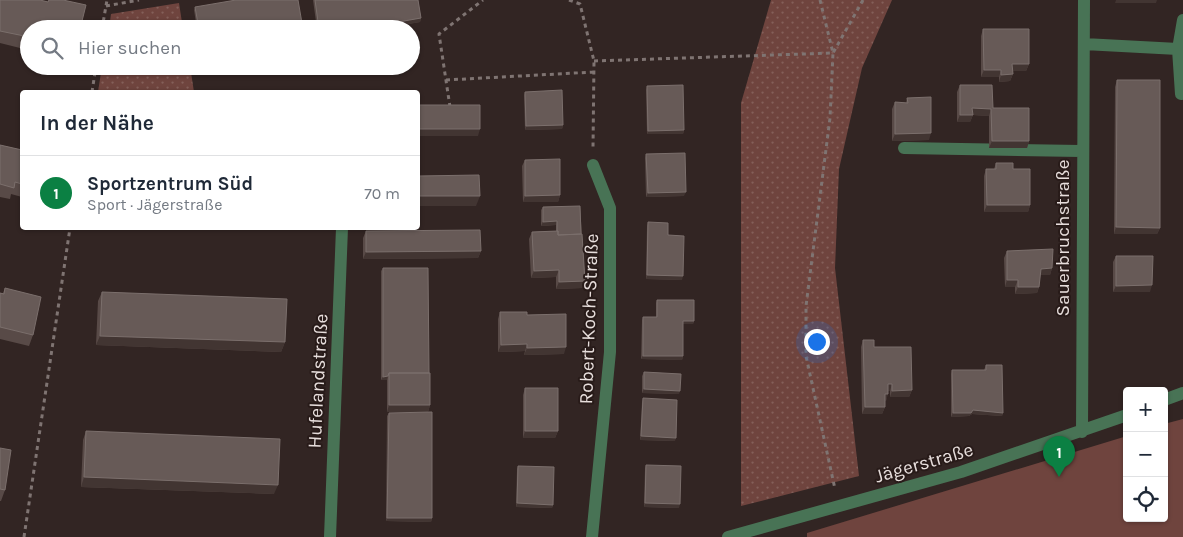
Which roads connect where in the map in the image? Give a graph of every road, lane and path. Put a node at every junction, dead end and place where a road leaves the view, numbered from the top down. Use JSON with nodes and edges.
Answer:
{"nodes":[{"id":1,"x":107,"y":0,"type":"edge"},
{"id":2,"x":139,"y":0,"type":"edge"},
{"id":3,"x":483,"y":0,"type":"edge"},
{"id":4,"x":569,"y":0,"type":"edge"},
{"id":5,"x":820,"y":0,"type":"edge"},
{"id":6,"x":863,"y":0,"type":"edge"},
{"id":7,"x":1084,"y":0,"type":"edge"},
{"id":8,"x":106,"y":6,"type":"junction"},
{"id":9,"x":104,"y":20,"type":"edge"},
{"id":10,"x":1183,"y":20,"type":"edge"},
{"id":11,"x":1084,"y":44,"type":"junction"},
{"id":12,"x":1178,"y":48,"type":"junction"},
{"id":13,"x":833,"y":53,"type":"junction"},
{"id":14,"x":594,"y":61,"type":"junction"},
{"id":15,"x":594,"y":72,"type":"junction"},
{"id":16,"x":95,"y":75,"type":"edge"},
{"id":17,"x":446,"y":80,"type":"junction"},
{"id":18,"x":92,"y":90,"type":"edge"},
{"id":19,"x":1181,"y":94,"type":"dead end"},
{"id":20,"x":442,"y":109,"type":"edge"},
{"id":21,"x":904,"y":148,"type":"dead end"},
{"id":22,"x":1081,"y":151,"type":"junction"},
{"id":23,"x":593,"y":165,"type":"joint"},
{"id":24,"x":70,"y":230,"type":"edge"},
{"id":25,"x":342,"y":230,"type":"edge"},
{"id":26,"x":1183,"y":393,"type":"edge"},
{"id":27,"x":1168,"y":399,"type":"edge"},
{"id":28,"x":1123,"y":416,"type":"edge"},
{"id":29,"x":1082,"y":432,"type":"junction"},
{"id":30,"x":838,"y":507,"type":"junction"},
{"id":31,"x":24,"y":537,"type":"edge"},
{"id":32,"x":330,"y":537,"type":"edge"},
{"id":33,"x":592,"y":537,"type":"edge"},
{"id":34,"x":728,"y":537,"type":"edge"}],
"edges":[{"from":1,"to":8,"type":"path"},
{"from":2,"to":8,"type":"path"},
{"from":3,"to":17,"type":"path"},
{"from":4,"to":14,"type":"path"},
{"from":5,"to":13,"type":"path"},
{"from":6,"to":13,"type":"path"},
{"from":7,"to":11,"type":"street","name":"Sauerbruchstraße"},
{"from":8,"to":9,"type":"path"},
{"from":10,"to":12,"type":"street"},
{"from":11,"to":12,"type":"street"},
{"from":11,"to":22,"type":"street","name":"Sauerbruchstraße"},
{"from":12,"to":19,"type":"street"},
{"from":13,"to":14,"type":"path"},
{"from":13,"to":30,"type":"path"},
{"from":14,"to":15,"type":"path"},
{"from":15,"to":17,"type":"path"},
{"from":15,"to":23,"type":"path"},
{"from":16,"to":18,"type":"path"},
{"from":17,"to":20,"type":"path"},
{"from":21,"to":22,"type":"street"},
{"from":22,"to":29,"type":"street","name":"Sauerbruchstraße"},
{"from":23,"to":33,"type":"street","name":"Robert-Koch-Straße"},
{"from":24,"to":31,"type":"path"},
{"from":25,"to":32,"type":"street","name":"Hufelandstraße"},
{"from":26,"to":27,"type":"street"},
{"from":28,"to":29,"type":"street","name":"Jägerstraße"},
{"from":29,"to":30,"type":"street","name":"Jägerstraße"},
{"from":30,"to":34,"type":"street","name":"Jägerstraße"}]}
